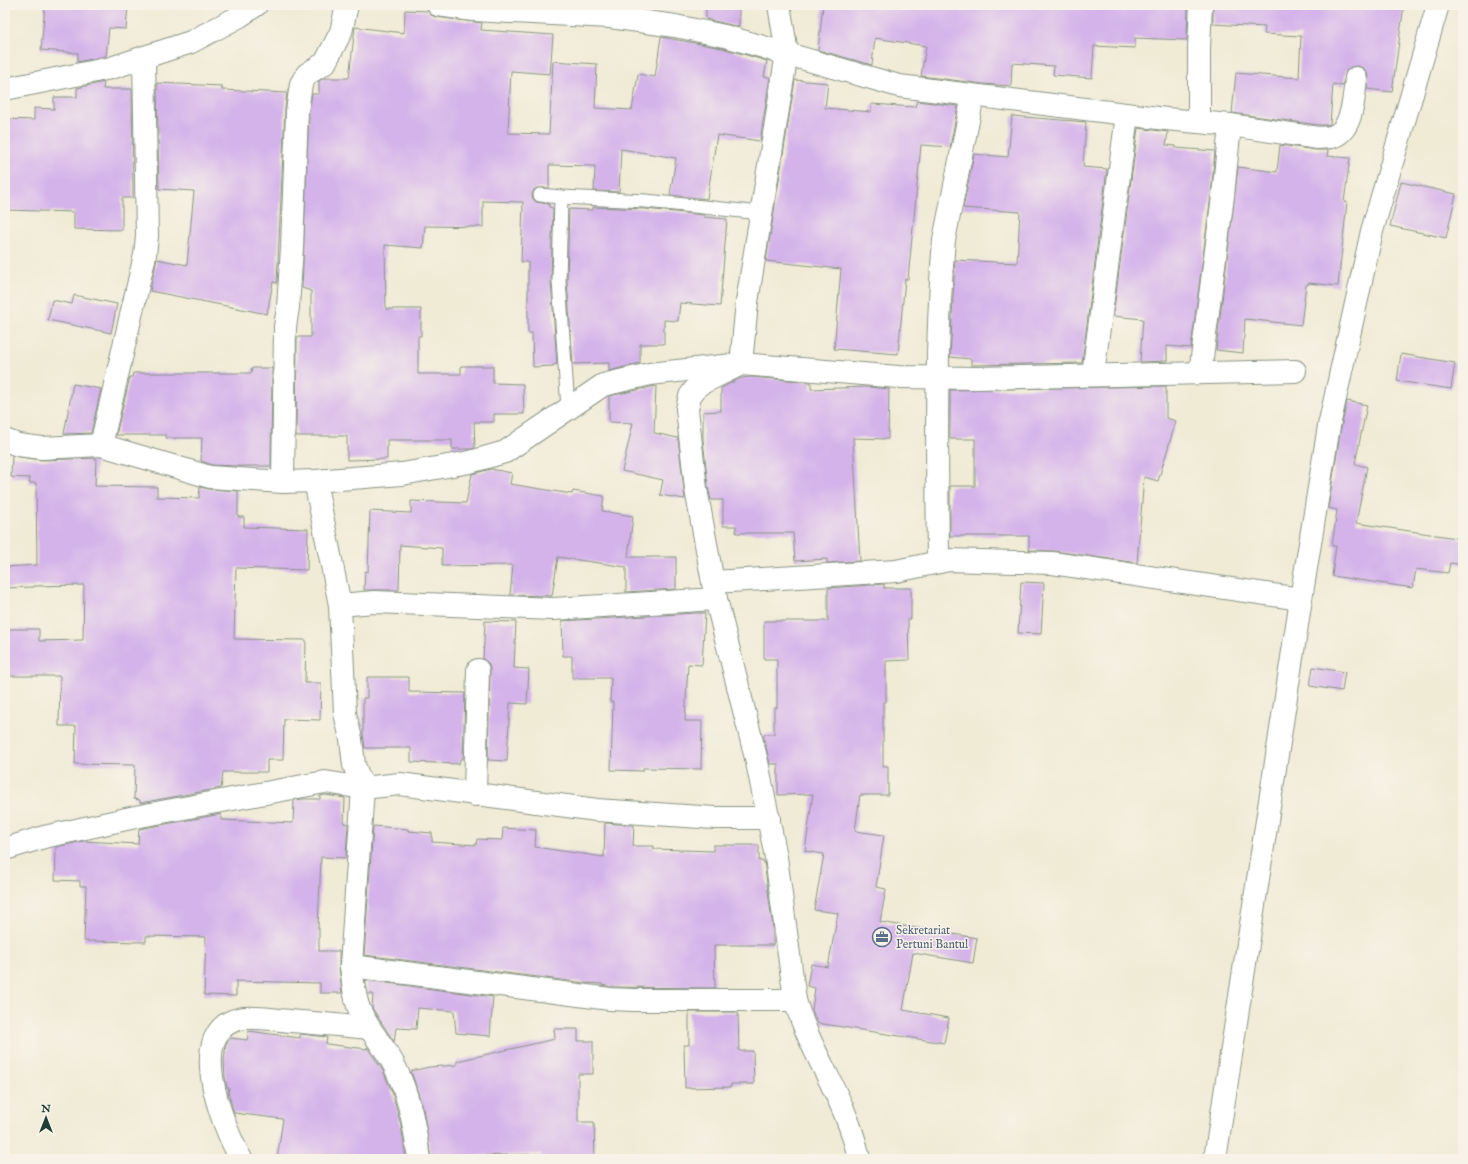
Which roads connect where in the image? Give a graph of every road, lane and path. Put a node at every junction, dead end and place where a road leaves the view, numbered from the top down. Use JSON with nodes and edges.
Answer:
{"nodes":[{"id":1,"x":256,"y":5,"type":"edge"},
{"id":2,"x":347,"y":5,"type":"edge"},
{"id":3,"x":438,"y":5,"type":"edge"},
{"id":4,"x":779,"y":5,"type":"edge"},
{"id":5,"x":1201,"y":5,"type":"edge"},
{"id":6,"x":1438,"y":5,"type":"edge"},
{"id":7,"x":787,"y":53,"type":"junction"},
{"id":8,"x":144,"y":57,"type":"junction"},
{"id":9,"x":1356,"y":78,"type":"dead end"},
{"id":10,"x":5,"y":89,"type":"edge"},
{"id":11,"x":973,"y":96,"type":"junction"},
{"id":12,"x":1127,"y":115,"type":"junction"},
{"id":13,"x":1199,"y":122,"type":"junction"},
{"id":14,"x":1230,"y":125,"type":"junction"},
{"id":15,"x":540,"y":195,"type":"dead end"},
{"id":16,"x":561,"y":197,"type":"junction"},
{"id":17,"x":761,"y":213,"type":"junction"},
{"id":18,"x":741,"y":364,"type":"junction"},
{"id":19,"x":1295,"y":371,"type":"dead end"},
{"id":20,"x":1200,"y":373,"type":"junction"},
{"id":21,"x":1093,"y":374,"type":"junction"},
{"id":22,"x":938,"y":377,"type":"junction"},
{"id":23,"x":568,"y":408,"type":"junction"},
{"id":24,"x":5,"y":440,"type":"edge"},
{"id":25,"x":101,"y":446,"type":"junction"},
{"id":26,"x":315,"y":481,"type":"junction"},
{"id":27,"x":283,"y":482,"type":"junction"},
{"id":28,"x":938,"y":562,"type":"junction"},
{"id":29,"x":715,"y":590,"type":"junction"},
{"id":30,"x":1301,"y":599,"type":"junction"},
{"id":31,"x":340,"y":605,"type":"junction"},
{"id":32,"x":478,"y":670,"type":"dead end"},
{"id":33,"x":363,"y":788,"type":"junction"},
{"id":34,"x":475,"y":795,"type":"junction"},
{"id":35,"x":768,"y":818,"type":"junction"},
{"id":36,"x":5,"y":849,"type":"edge"},
{"id":37,"x":351,"y":966,"type":"junction"},
{"id":38,"x":795,"y":1000,"type":"junction"},
{"id":39,"x":369,"y":1028,"type":"junction"},
{"id":40,"x":241,"y":1159,"type":"edge"},
{"id":41,"x":419,"y":1159,"type":"edge"},
{"id":42,"x":859,"y":1159,"type":"edge"},
{"id":43,"x":1215,"y":1159,"type":"edge"}],
"edges":[{"from":1,"to":8,"type":"street"},
{"from":2,"to":27,"type":"street"},
{"from":3,"to":7,"type":"street"},
{"from":4,"to":7,"type":"street"},
{"from":5,"to":13,"type":"street"},
{"from":6,"to":30,"type":"street"},
{"from":7,"to":11,"type":"street"},
{"from":7,"to":17,"type":"street"},
{"from":8,"to":10,"type":"street"},
{"from":8,"to":25,"type":"street"},
{"from":9,"to":14,"type":"street"},
{"from":11,"to":12,"type":"street"},
{"from":11,"to":22,"type":"street"},
{"from":12,"to":13,"type":"street"},
{"from":12,"to":21,"type":"street"},
{"from":13,"to":14,"type":"street"},
{"from":14,"to":20,"type":"street"},
{"from":15,"to":16,"type":"lane"},
{"from":16,"to":17,"type":"lane"},
{"from":16,"to":23,"type":"lane"},
{"from":17,"to":18,"type":"street"},
{"from":18,"to":22,"type":"street"},
{"from":18,"to":23,"type":"street"},
{"from":18,"to":29,"type":"street"},
{"from":19,"to":20,"type":"street"},
{"from":20,"to":21,"type":"street"},
{"from":21,"to":22,"type":"street"},
{"from":22,"to":28,"type":"street"},
{"from":23,"to":26,"type":"street"},
{"from":24,"to":25,"type":"street"},
{"from":25,"to":27,"type":"street"},
{"from":26,"to":27,"type":"street"},
{"from":26,"to":31,"type":"street"},
{"from":28,"to":29,"type":"street"},
{"from":28,"to":30,"type":"street"},
{"from":29,"to":31,"type":"street"},
{"from":29,"to":35,"type":"street"},
{"from":30,"to":43,"type":"street"},
{"from":31,"to":33,"type":"street"},
{"from":32,"to":34,"type":"street"},
{"from":33,"to":34,"type":"street"},
{"from":33,"to":36,"type":"street"},
{"from":33,"to":37,"type":"street"},
{"from":34,"to":35,"type":"street"},
{"from":35,"to":38,"type":"street"},
{"from":37,"to":38,"type":"street"},
{"from":37,"to":39,"type":"street"},
{"from":38,"to":42,"type":"street"},
{"from":39,"to":40,"type":"street"},
{"from":39,"to":41,"type":"street"}]}
